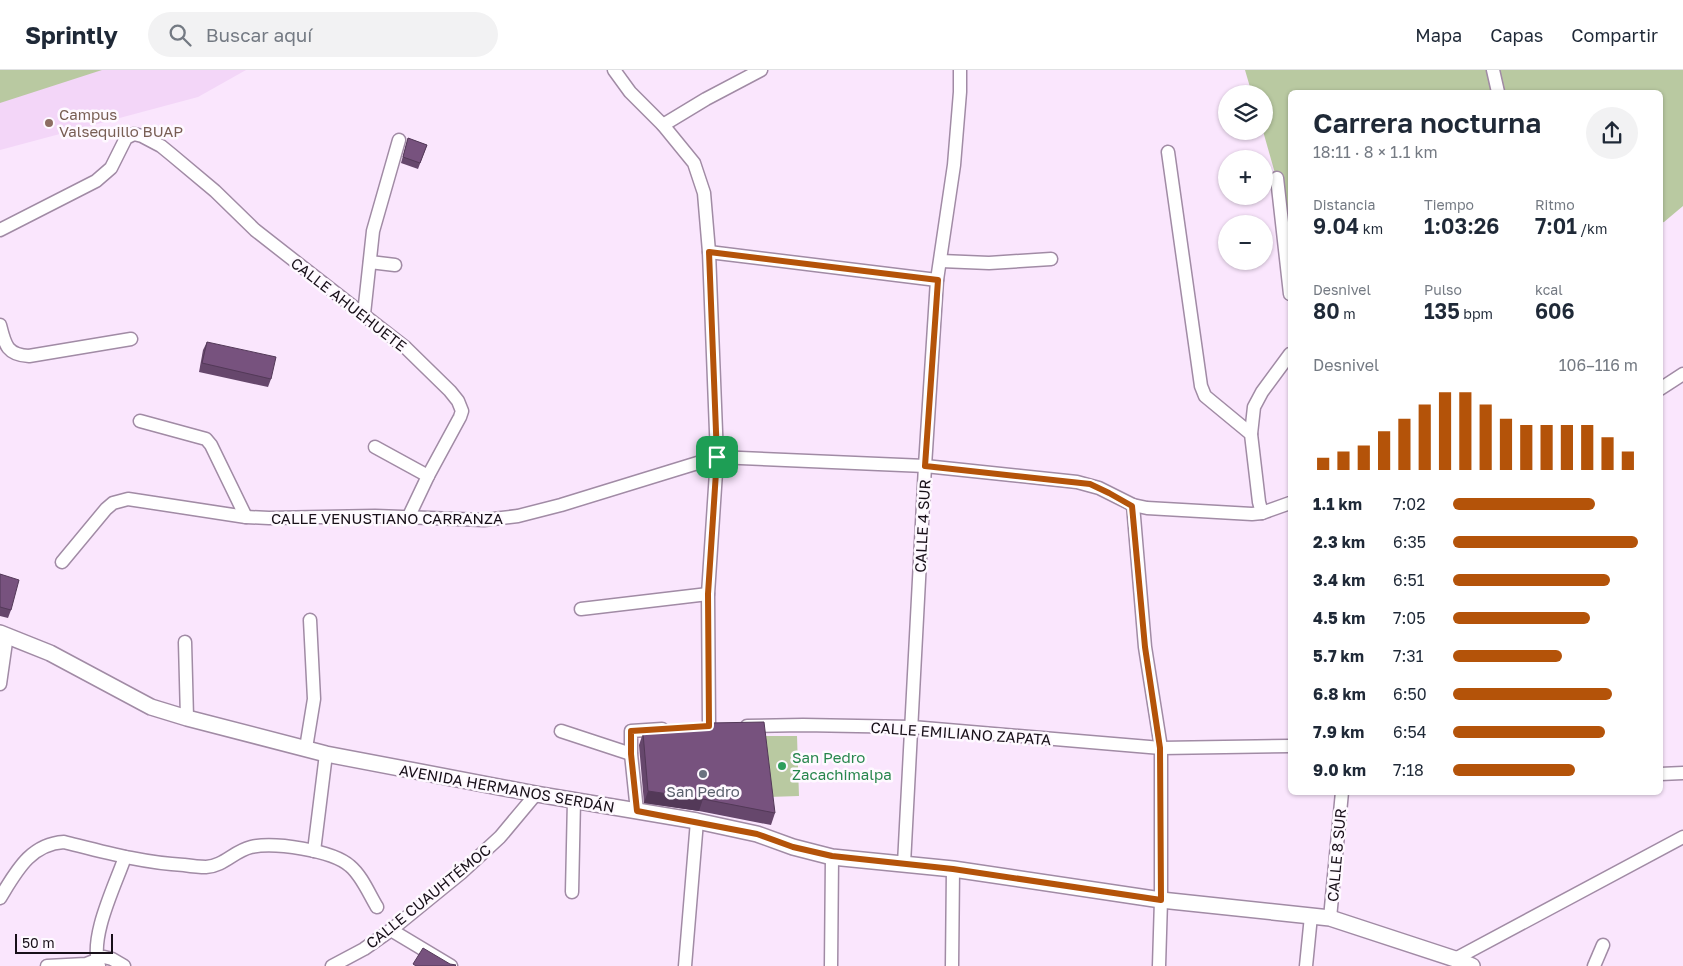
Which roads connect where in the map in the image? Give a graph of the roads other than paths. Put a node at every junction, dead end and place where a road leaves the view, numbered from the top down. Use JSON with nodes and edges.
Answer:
{"nodes":[{"id":1,"x":614,"y":70,"type":"edge"},
{"id":2,"x":761,"y":70,"type":"edge"},
{"id":3,"x":960,"y":70,"type":"edge"},
{"id":4,"x":1492,"y":70,"type":"edge"},
{"id":5,"x":1497,"y":90,"type":"edge"},
{"id":6,"x":663,"y":125,"type":"junction"},
{"id":7,"x":399,"y":140,"type":"dead end"},
{"id":8,"x":1168,"y":152,"type":"dead end"},
{"id":9,"x":1277,"y":178,"type":"dead end"},
{"id":10,"x":0,"y":230,"type":"edge"},
{"id":11,"x":709,"y":252,"type":"junction"},
{"id":12,"x":1051,"y":259,"type":"dead end"},
{"id":13,"x":941,"y":261,"type":"junction"},
{"id":14,"x":370,"y":262,"type":"junction"},
{"id":15,"x":395,"y":265,"type":"dead end"},
{"id":16,"x":1288,"y":276,"type":"edge"},
{"id":17,"x":938,"y":280,"type":"junction"},
{"id":18,"x":364,"y":314,"type":"junction"},
{"id":19,"x":0,"y":326,"type":"edge"},
{"id":20,"x":130,"y":339,"type":"dead end"},
{"id":21,"x":1288,"y":357,"type":"edge"},
{"id":22,"x":1683,"y":374,"type":"edge"},
{"id":23,"x":1663,"y":387,"type":"edge"},
{"id":24,"x":140,"y":421,"type":"dead end"},
{"id":25,"x":1251,"y":434,"type":"junction"},
{"id":26,"x":375,"y":447,"type":"dead end"},
{"id":27,"x":717,"y":457,"type":"junction"},
{"id":28,"x":925,"y":466,"type":"junction"},
{"id":29,"x":428,"y":476,"type":"junction"},
{"id":30,"x":1288,"y":504,"type":"edge"},
{"id":31,"x":1132,"y":506,"type":"junction"},
{"id":32,"x":1262,"y":513,"type":"junction"},
{"id":33,"x":409,"y":516,"type":"junction"},
{"id":34,"x":246,"y":517,"type":"junction"},
{"id":35,"x":62,"y":562,"type":"dead end"},
{"id":36,"x":708,"y":594,"type":"junction"},
{"id":37,"x":581,"y":609,"type":"dead end"},
{"id":38,"x":310,"y":620,"type":"dead end"},
{"id":39,"x":3,"y":634,"type":"edge"},
{"id":40,"x":185,"y":642,"type":"dead end"},
{"id":41,"x":0,"y":684,"type":"edge"},
{"id":42,"x":187,"y":718,"type":"junction"},
{"id":43,"x":709,"y":726,"type":"edge"},
{"id":44,"x":737,"y":726,"type":"edge"},
{"id":45,"x":670,"y":728,"type":"edge"},
{"id":46,"x":912,"y":728,"type":"junction"},
{"id":47,"x":561,"y":731,"type":"dead end"},
{"id":48,"x":1288,"y":746,"type":"edge"},
{"id":49,"x":306,"y":748,"type":"junction"},
{"id":50,"x":1160,"y":748,"type":"junction"},
{"id":51,"x":326,"y":754,"type":"junction"},
{"id":52,"x":631,"y":754,"type":"junction"},
{"id":53,"x":1683,"y":773,"type":"edge"},
{"id":54,"x":1663,"y":774,"type":"edge"},
{"id":55,"x":536,"y":794,"type":"junction"},
{"id":56,"x":1342,"y":795,"type":"edge"},
{"id":57,"x":574,"y":800,"type":"junction"},
{"id":58,"x":637,"y":811,"type":"junction"},
{"id":59,"x":696,"y":821,"type":"junction"},
{"id":60,"x":1683,"y":837,"type":"edge"},
{"id":61,"x":314,"y":851,"type":"junction"},
{"id":62,"x":832,"y":856,"type":"junction"},
{"id":63,"x":125,"y":857,"type":"junction"},
{"id":64,"x":904,"y":864,"type":"junction"},
{"id":65,"x":953,"y":869,"type":"junction"},
{"id":66,"x":572,"y":892,"type":"dead end"},
{"id":67,"x":0,"y":898,"type":"edge"},
{"id":68,"x":1161,"y":900,"type":"junction"},
{"id":69,"x":377,"y":907,"type":"dead end"},
{"id":70,"x":1311,"y":916,"type":"junction"},
{"id":71,"x":1330,"y":918,"type":"junction"},
{"id":72,"x":391,"y":930,"type":"junction"},
{"id":73,"x":1603,"y":945,"type":"dead end"},
{"id":74,"x":1455,"y":959,"type":"junction"},
{"id":75,"x":98,"y":963,"type":"edge"},
{"id":76,"x":47,"y":966,"type":"edge"},
{"id":77,"x":124,"y":966,"type":"edge"},
{"id":78,"x":332,"y":966,"type":"edge"},
{"id":79,"x":451,"y":966,"type":"edge"},
{"id":80,"x":685,"y":966,"type":"edge"},
{"id":81,"x":831,"y":966,"type":"edge"},
{"id":82,"x":952,"y":966,"type":"edge"},
{"id":83,"x":1159,"y":966,"type":"edge"},
{"id":84,"x":1306,"y":966,"type":"edge"},
{"id":85,"x":1472,"y":966,"type":"edge"},
{"id":86,"x":1594,"y":966,"type":"edge"}],
"edges":[{"from":1,"to":6,"type":"street"},
{"from":2,"to":6,"type":"street"},
{"from":3,"to":13,"type":"street","name":"CALLE 4 SUR"},
{"from":4,"to":5,"type":"street"},
{"from":6,"to":11,"type":"street"},
{"from":7,"to":14,"type":"street"},
{"from":8,"to":25,"type":"street"},
{"from":9,"to":16,"type":"street"},
{"from":10,"to":18,"type":"street","name":"CALLE AHUEHUETE"},
{"from":11,"to":17,"type":"street"},
{"from":11,"to":27,"type":"street"},
{"from":12,"to":13,"type":"street"},
{"from":13,"to":17,"type":"street","name":"CALLE 4 SUR"},
{"from":14,"to":15,"type":"street"},
{"from":14,"to":18,"type":"street"},
{"from":17,"to":28,"type":"street","name":"CALLE 4 SUR"},
{"from":18,"to":29,"type":"street","name":"CALLE AHUEHUETE"},
{"from":19,"to":20,"type":"street"},
{"from":21,"to":25,"type":"street"},
{"from":22,"to":23,"type":"street"},
{"from":24,"to":34,"type":"street"},
{"from":25,"to":32,"type":"street"},
{"from":26,"to":29,"type":"street"},
{"from":27,"to":28,"type":"street","name":"CALLE VENUSTIANO CARRANZA"},
{"from":27,"to":33,"type":"street","name":"CALLE VENUSTIANO CARRANZA"},
{"from":27,"to":36,"type":"street"},
{"from":28,"to":31,"type":"street","name":"CALLE VENUSTIANO CARRANZA"},
{"from":28,"to":46,"type":"street","name":"CALLE 4 SUR"},
{"from":29,"to":33,"type":"street","name":"CALLE AHUEHUETE"},
{"from":30,"to":32,"type":"street","name":"CALLE VENUSTIANO CARRANZA"},
{"from":31,"to":32,"type":"street","name":"CALLE VENUSTIANO CARRANZA"},
{"from":31,"to":50,"type":"street"},
{"from":33,"to":34,"type":"street","name":"CALLE VENUSTIANO CARRANZA"},
{"from":34,"to":35,"type":"street","name":"CALLE VENUSTIANO CARRANZA"},
{"from":36,"to":37,"type":"street"},
{"from":36,"to":43,"type":"street"},
{"from":38,"to":49,"type":"street"},
{"from":39,"to":41,"type":"street"},
{"from":39,"to":42,"type":"street","name":"AVENIDA HERMANOS SERDÁN"},
{"from":40,"to":42,"type":"street"},
{"from":42,"to":49,"type":"street","name":"AVENIDA HERMANOS SERDÁN"},
{"from":44,"to":46,"type":"street","name":"CALLE EMILIANO ZAPATA"},
{"from":45,"to":52,"type":"street"},
{"from":46,"to":50,"type":"street","name":"CALLE EMILIANO ZAPATA"},
{"from":46,"to":64,"type":"street","name":"CALLE 4 SUR"},
{"from":47,"to":52,"type":"street"},
{"from":48,"to":50,"type":"street","name":"CALLE EMILIANO ZAPATA"},
{"from":49,"to":51,"type":"street","name":"AVENIDA HERMANOS SERDÁN"},
{"from":50,"to":68,"type":"street"},
{"from":51,"to":55,"type":"street","name":"AVENIDA HERMANOS SERDÁN"},
{"from":51,"to":61,"type":"street"},
{"from":52,"to":58,"type":"street"},
{"from":53,"to":54,"type":"street"},
{"from":55,"to":57,"type":"street","name":"AVENIDA HERMANOS SERDÁN"},
{"from":55,"to":72,"type":"street","name":"CALLE CUAUHTÉMOC"},
{"from":56,"to":71,"type":"street","name":"CALLE 8 SUR"},
{"from":57,"to":58,"type":"street","name":"AVENIDA HERMANOS SERDÁN"},
{"from":57,"to":66,"type":"street"},
{"from":58,"to":59,"type":"street","name":"AVENIDA HERMANOS SERDÁN"},
{"from":59,"to":62,"type":"street","name":"AVENIDA HERMANOS SERDÁN"},
{"from":59,"to":80,"type":"street"},
{"from":60,"to":74,"type":"street"},
{"from":61,"to":63,"type":"street"},
{"from":61,"to":69,"type":"street"},
{"from":62,"to":64,"type":"street","name":"AVENIDA HERMANOS SERDÁN"},
{"from":62,"to":81,"type":"street"},
{"from":63,"to":67,"type":"street"},
{"from":63,"to":75,"type":"street"},
{"from":64,"to":65,"type":"street","name":"AVENIDA HERMANOS SERDÁN"},
{"from":65,"to":68,"type":"street","name":"AVENIDA HERMANOS SERDÁN"},
{"from":65,"to":82,"type":"street"},
{"from":68,"to":70,"type":"street","name":"AVENIDA HERMANOS SERDÁN"},
{"from":68,"to":83,"type":"street"},
{"from":70,"to":71,"type":"street","name":"AVENIDA HERMANOS SERDÁN"},
{"from":70,"to":84,"type":"street"},
{"from":71,"to":74,"type":"street","name":"AVENIDA HERMANOS SERDÁN"},
{"from":72,"to":78,"type":"street","name":"CALLE CUAUHTÉMOC"},
{"from":72,"to":79,"type":"street"},
{"from":73,"to":86,"type":"street"},
{"from":74,"to":85,"type":"street","name":"AVENIDA HERMANOS SERDÁN"},
{"from":75,"to":76,"type":"street"},
{"from":75,"to":77,"type":"street"}]}
